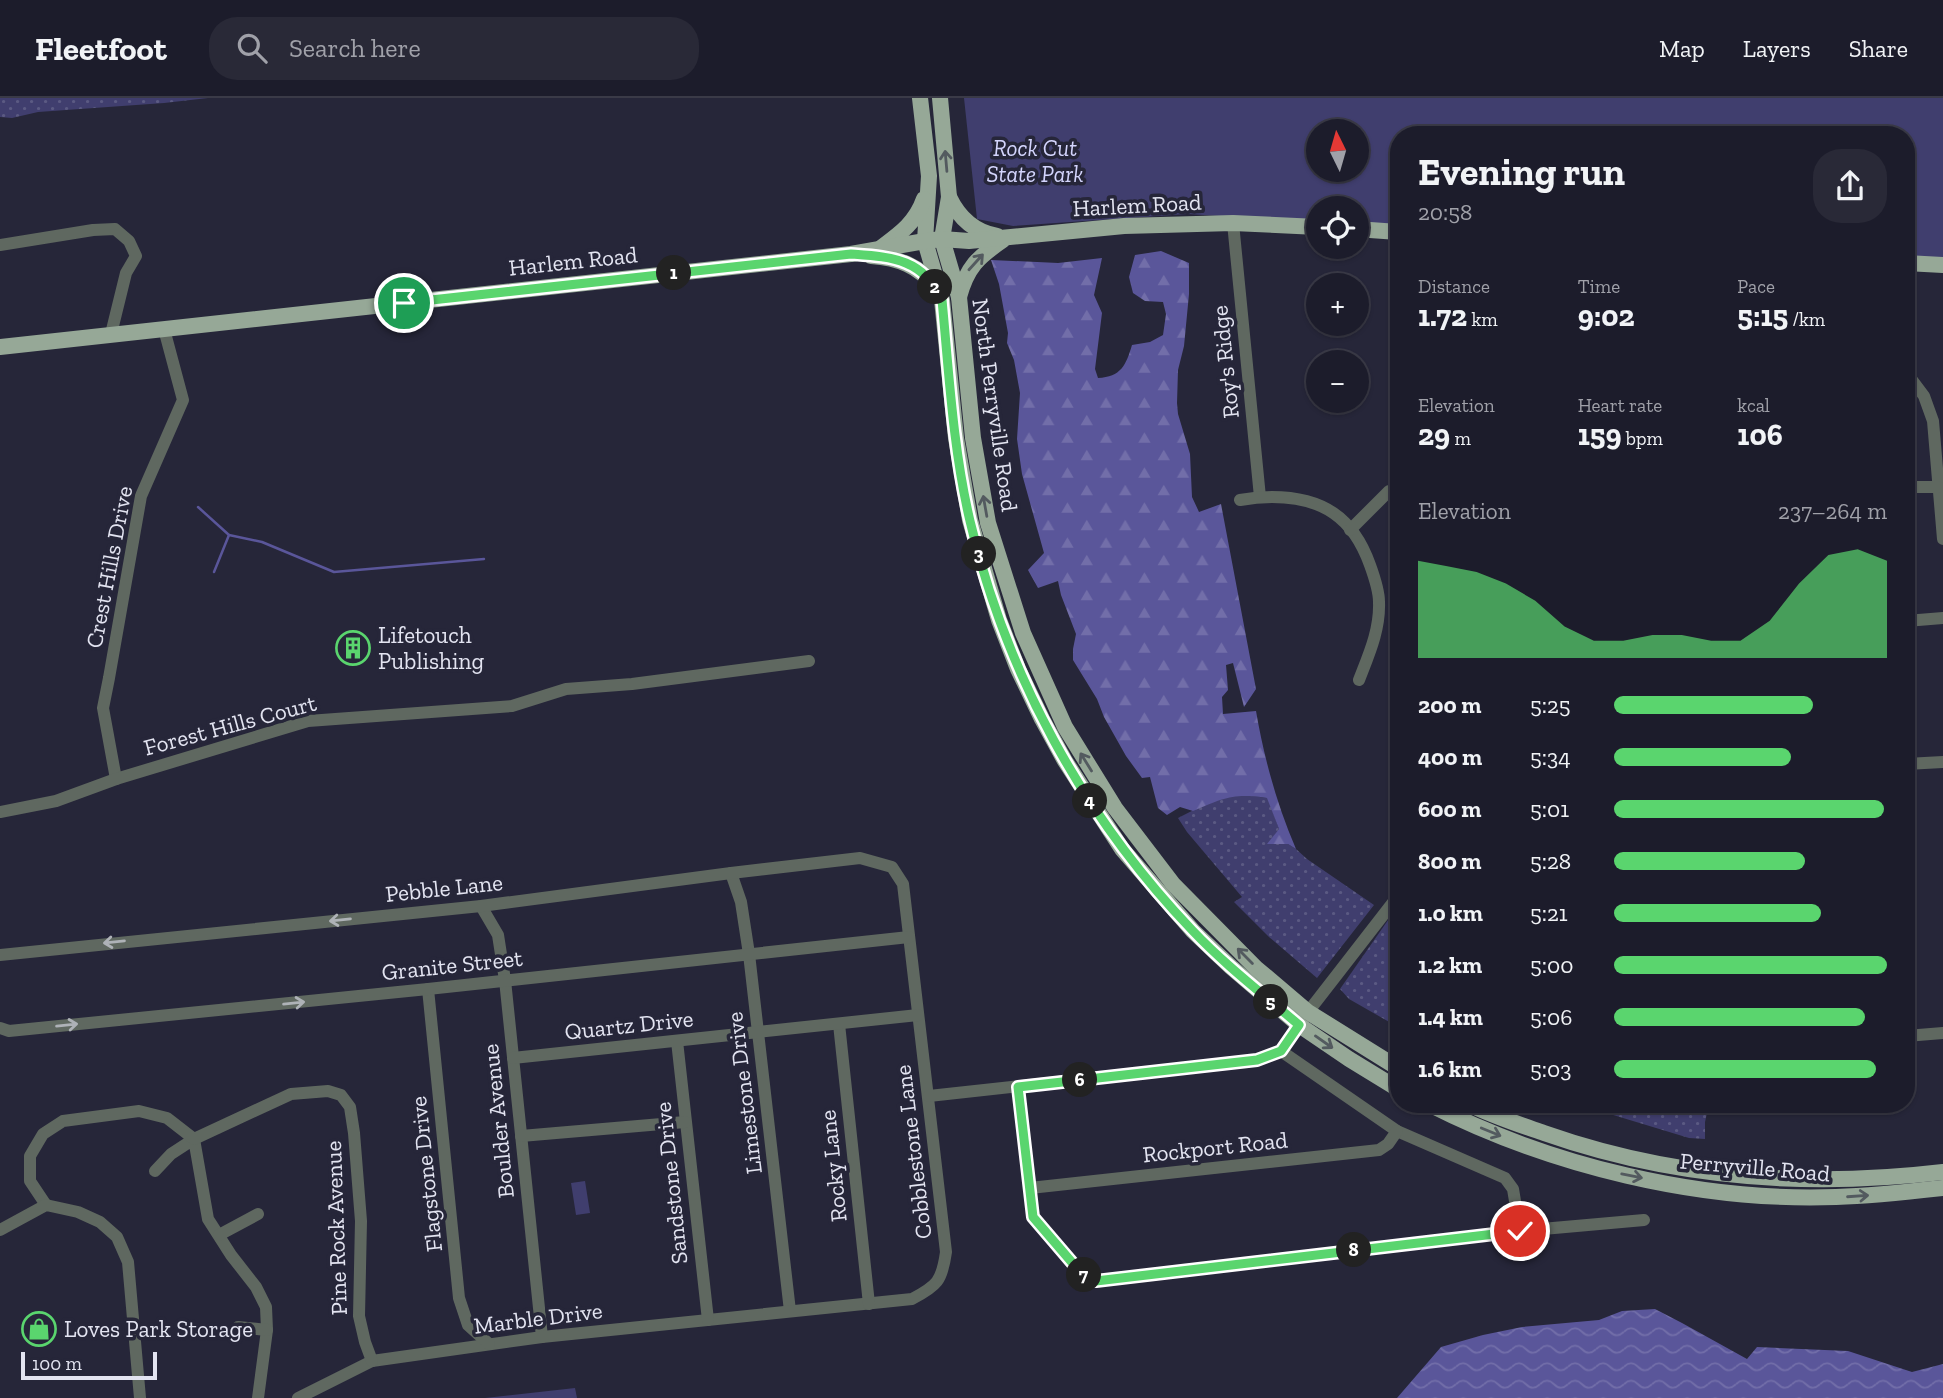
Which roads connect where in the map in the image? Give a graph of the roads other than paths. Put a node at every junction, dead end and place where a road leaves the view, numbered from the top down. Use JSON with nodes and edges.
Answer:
{"nodes":[{"id":1,"x":920,"y":98,"type":"edge"},
{"id":2,"x":940,"y":98,"type":"edge"},
{"id":3,"x":929,"y":176,"type":"junction"},
{"id":4,"x":949,"y":197,"type":"junction"},
{"id":5,"x":1233,"y":223,"type":"junction"},
{"id":6,"x":1306,"y":226,"type":"edge"},
{"id":7,"x":1369,"y":230,"type":"edge"},
{"id":8,"x":1390,"y":231,"type":"edge"},
{"id":9,"x":1007,"y":238,"type":"junction"},
{"id":10,"x":934,"y":240,"type":"junction"},
{"id":11,"x":0,"y":245,"type":"edge"},
{"id":12,"x":851,"y":254,"type":"junction"},
{"id":13,"x":1915,"y":263,"type":"edge"},
{"id":14,"x":1943,"y":265,"type":"edge"},
{"id":15,"x":959,"y":297,"type":"junction"},
{"id":16,"x":942,"y":300,"type":"junction"},
{"id":17,"x":164,"y":329,"type":"junction"},
{"id":18,"x":111,"y":334,"type":"junction"},
{"id":19,"x":0,"y":347,"type":"edge"},
{"id":20,"x":1915,"y":384,"type":"edge"},
{"id":21,"x":1938,"y":486,"type":"junction"},
{"id":22,"x":1915,"y":487,"type":"edge"},
{"id":23,"x":1389,"y":491,"type":"dead end"},
{"id":24,"x":1260,"y":497,"type":"junction"},
{"id":25,"x":1240,"y":500,"type":"dead end"},
{"id":26,"x":1350,"y":530,"type":"junction"},
{"id":27,"x":1943,"y":539,"type":"edge"},
{"id":28,"x":1943,"y":618,"type":"edge"},
{"id":29,"x":1915,"y":620,"type":"edge"},
{"id":30,"x":809,"y":661,"type":"dead end"},
{"id":31,"x":1359,"y":680,"type":"dead end"},
{"id":32,"x":1943,"y":762,"type":"edge"},
{"id":33,"x":1915,"y":764,"type":"edge"},
{"id":34,"x":116,"y":779,"type":"junction"},
{"id":35,"x":0,"y":812,"type":"edge"},
{"id":36,"x":892,"y":867,"type":"joint"},
{"id":37,"x":731,"y":873,"type":"junction"},
{"id":38,"x":481,"y":906,"type":"junction"},
{"id":39,"x":1390,"y":906,"type":"edge"},
{"id":40,"x":909,"y":937,"type":"junction"},
{"id":41,"x":749,"y":954,"type":"junction"},
{"id":42,"x":0,"y":955,"type":"edge"},
{"id":43,"x":505,"y":980,"type":"junction"},
{"id":44,"x":428,"y":989,"type":"junction"},
{"id":45,"x":918,"y":1015,"type":"junction"},
{"id":46,"x":1304,"y":1019,"type":"junction"},
{"id":47,"x":839,"y":1024,"type":"junction"},
{"id":48,"x":0,"y":1028,"type":"edge"},
{"id":49,"x":758,"y":1032,"type":"junction"},
{"id":50,"x":1943,"y":1033,"type":"edge"},
{"id":51,"x":1915,"y":1035,"type":"edge"},
{"id":52,"x":677,"y":1041,"type":"junction"},
{"id":53,"x":1281,"y":1051,"type":"junction"},
{"id":54,"x":513,"y":1058,"type":"junction"},
{"id":55,"x":1390,"y":1064,"type":"edge"},
{"id":56,"x":1390,"y":1084,"type":"edge"},
{"id":57,"x":1018,"y":1087,"type":"junction"},
{"id":58,"x":929,"y":1096,"type":"junction"},
{"id":59,"x":1446,"y":1113,"type":"edge"},
{"id":60,"x":1487,"y":1113,"type":"edge"},
{"id":61,"x":685,"y":1122,"type":"junction"},
{"id":62,"x":1397,"y":1131,"type":"junction"},
{"id":63,"x":520,"y":1136,"type":"junction"},
{"id":64,"x":194,"y":1139,"type":"junction"},
{"id":65,"x":155,"y":1171,"type":"dead end"},
{"id":66,"x":1943,"y":1172,"type":"edge"},
{"id":67,"x":1030,"y":1188,"type":"junction"},
{"id":68,"x":1943,"y":1188,"type":"edge"},
{"id":69,"x":46,"y":1205,"type":"junction"},
{"id":70,"x":258,"y":1214,"type":"dead end"},
{"id":71,"x":1644,"y":1220,"type":"dead end"},
{"id":72,"x":0,"y":1230,"type":"edge"},
{"id":73,"x":1520,"y":1231,"type":"junction"},
{"id":74,"x":219,"y":1235,"type":"junction"},
{"id":75,"x":869,"y":1304,"type":"junction"},
{"id":76,"x":790,"y":1311,"type":"junction"},
{"id":77,"x":708,"y":1320,"type":"junction"},
{"id":78,"x":237,"y":1328,"type":"dead end"},
{"id":79,"x":267,"y":1330,"type":"junction"},
{"id":80,"x":542,"y":1337,"type":"junction"},
{"id":81,"x":489,"y":1344,"type":"junction"},
{"id":82,"x":372,"y":1361,"type":"junction"},
{"id":83,"x":140,"y":1398,"type":"edge"},
{"id":84,"x":258,"y":1398,"type":"edge"},
{"id":85,"x":299,"y":1398,"type":"edge"}],
"edges":[{"from":1,"to":3,"type":"main road","name":"North Perryville Road"},
{"from":4,"to":2,"type":"main road","name":"North Perryville Road","one_way":true},
{"from":3,"to":10,"type":"main road","name":"North Perryville Road"},
{"from":3,"to":12,"type":"main road"},
{"from":4,"to":9,"type":"main road"},
{"from":4,"to":10,"type":"main road","name":"North Perryville Road"},
{"from":5,"to":6,"type":"main road","name":"Harlem Road"},
{"from":5,"to":9,"type":"main road","name":"Harlem Road"},
{"from":5,"to":24,"type":"street","name":"Roy's Ridge"},
{"from":7,"to":8,"type":"main road"},
{"from":9,"to":10,"type":"main road","name":"Harlem Road"},
{"from":15,"to":9,"type":"main road","one_way":true},
{"from":10,"to":12,"type":"main road","name":"Harlem Road"},
{"from":10,"to":15,"type":"main road","name":"North Perryville Road"},
{"from":10,"to":16,"type":"main road","name":"North Perryville Road"},
{"from":11,"to":18,"type":"street"},
{"from":12,"to":16,"type":"main road"},
{"from":12,"to":17,"type":"main road","name":"Harlem Road"},
{"from":13,"to":14,"type":"main road"},
{"from":46,"to":15,"type":"main road","name":"North Perryville Road","one_way":true},
{"from":16,"to":46,"type":"main road","name":"North Perryville Road"},
{"from":17,"to":18,"type":"main road","name":"Harlem Road"},
{"from":17,"to":34,"type":"street","name":"Crest Hills Drive"},
{"from":18,"to":19,"type":"main road","name":"Harlem Road"},
{"from":20,"to":21,"type":"street"},
{"from":21,"to":22,"type":"street"},
{"from":21,"to":27,"type":"street"},
{"from":23,"to":26,"type":"street"},
{"from":24,"to":25,"type":"street"},
{"from":24,"to":26,"type":"street"},
{"from":26,"to":31,"type":"street"},
{"from":28,"to":29,"type":"street"},
{"from":30,"to":34,"type":"street","name":"Forest Hills Court"},
{"from":32,"to":33,"type":"street"},
{"from":34,"to":35,"type":"street","name":"Forest Hills Court"},
{"from":36,"to":37,"type":"street","name":"Pebble Lane"},
{"from":36,"to":40,"type":"street","name":"Cobblestone Lane"},
{"from":37,"to":38,"type":"street","name":"Pebble Lane"},
{"from":37,"to":41,"type":"street","name":"Limestone Drive"},
{"from":38,"to":42,"type":"street","name":"Pebble Lane","one_way":true},
{"from":38,"to":43,"type":"street","name":"Boulder Avenue"},
{"from":39,"to":46,"type":"street"},
{"from":40,"to":41,"type":"street","name":"Granite Street"},
{"from":40,"to":45,"type":"street","name":"Cobblestone Lane"},
{"from":41,"to":43,"type":"street","name":"Granite Street"},
{"from":41,"to":49,"type":"street","name":"Limestone Drive"},
{"from":43,"to":44,"type":"street","name":"Granite Street"},
{"from":43,"to":54,"type":"street","name":"Boulder Avenue"},
{"from":48,"to":44,"type":"street","name":"Granite Street","one_way":true},
{"from":44,"to":81,"type":"street","name":"Flagstone Drive"},
{"from":45,"to":47,"type":"street","name":"Quartz Drive"},
{"from":45,"to":58,"type":"street","name":"Cobblestone Lane"},
{"from":46,"to":53,"type":"street"},
{"from":46,"to":55,"type":"main road","name":"North Perryville Road"},
{"from":46,"to":56,"type":"main road","name":"North Perryville Road","one_way":true},
{"from":47,"to":49,"type":"street","name":"Quartz Drive"},
{"from":47,"to":75,"type":"street","name":"Rocky Lane"},
{"from":49,"to":52,"type":"street","name":"Quartz Drive"},
{"from":49,"to":76,"type":"street","name":"Limestone Drive"},
{"from":50,"to":51,"type":"street"},
{"from":52,"to":54,"type":"street","name":"Quartz Drive"},
{"from":52,"to":61,"type":"street","name":"Sandstone Drive"},
{"from":53,"to":57,"type":"street"},
{"from":53,"to":62,"type":"street"},
{"from":54,"to":63,"type":"street","name":"Boulder Avenue"},
{"from":57,"to":58,"type":"street"},
{"from":57,"to":67,"type":"street"},
{"from":58,"to":75,"type":"street","name":"Cobblestone Lane"},
{"from":59,"to":68,"type":"main road","name":"Perryville Road","one_way":true},
{"from":60,"to":66,"type":"main road","name":"Perryville Road"},
{"from":61,"to":63,"type":"street"},
{"from":61,"to":77,"type":"street","name":"Sandstone Drive"},
{"from":62,"to":67,"type":"street","name":"Rockport Road"},
{"from":62,"to":73,"type":"street"},
{"from":63,"to":80,"type":"street","name":"Boulder Avenue"},
{"from":64,"to":65,"type":"street"},
{"from":64,"to":69,"type":"street"},
{"from":64,"to":74,"type":"street"},
{"from":64,"to":82,"type":"street","name":"Pine Rock Avenue"},
{"from":67,"to":73,"type":"street"},
{"from":69,"to":72,"type":"street"},
{"from":69,"to":83,"type":"street"},
{"from":70,"to":74,"type":"street"},
{"from":71,"to":73,"type":"street"},
{"from":74,"to":79,"type":"street"},
{"from":75,"to":76,"type":"street","name":"Cobblestone Lane"},
{"from":76,"to":77,"type":"street","name":"Marble Drive"},
{"from":77,"to":80,"type":"street","name":"Marble Drive"},
{"from":78,"to":79,"type":"street"},
{"from":79,"to":84,"type":"street"},
{"from":80,"to":81,"type":"street","name":"Marble Drive"},
{"from":81,"to":82,"type":"street","name":"Marble Drive"},
{"from":82,"to":85,"type":"street","name":"Marble Drive"}]}
